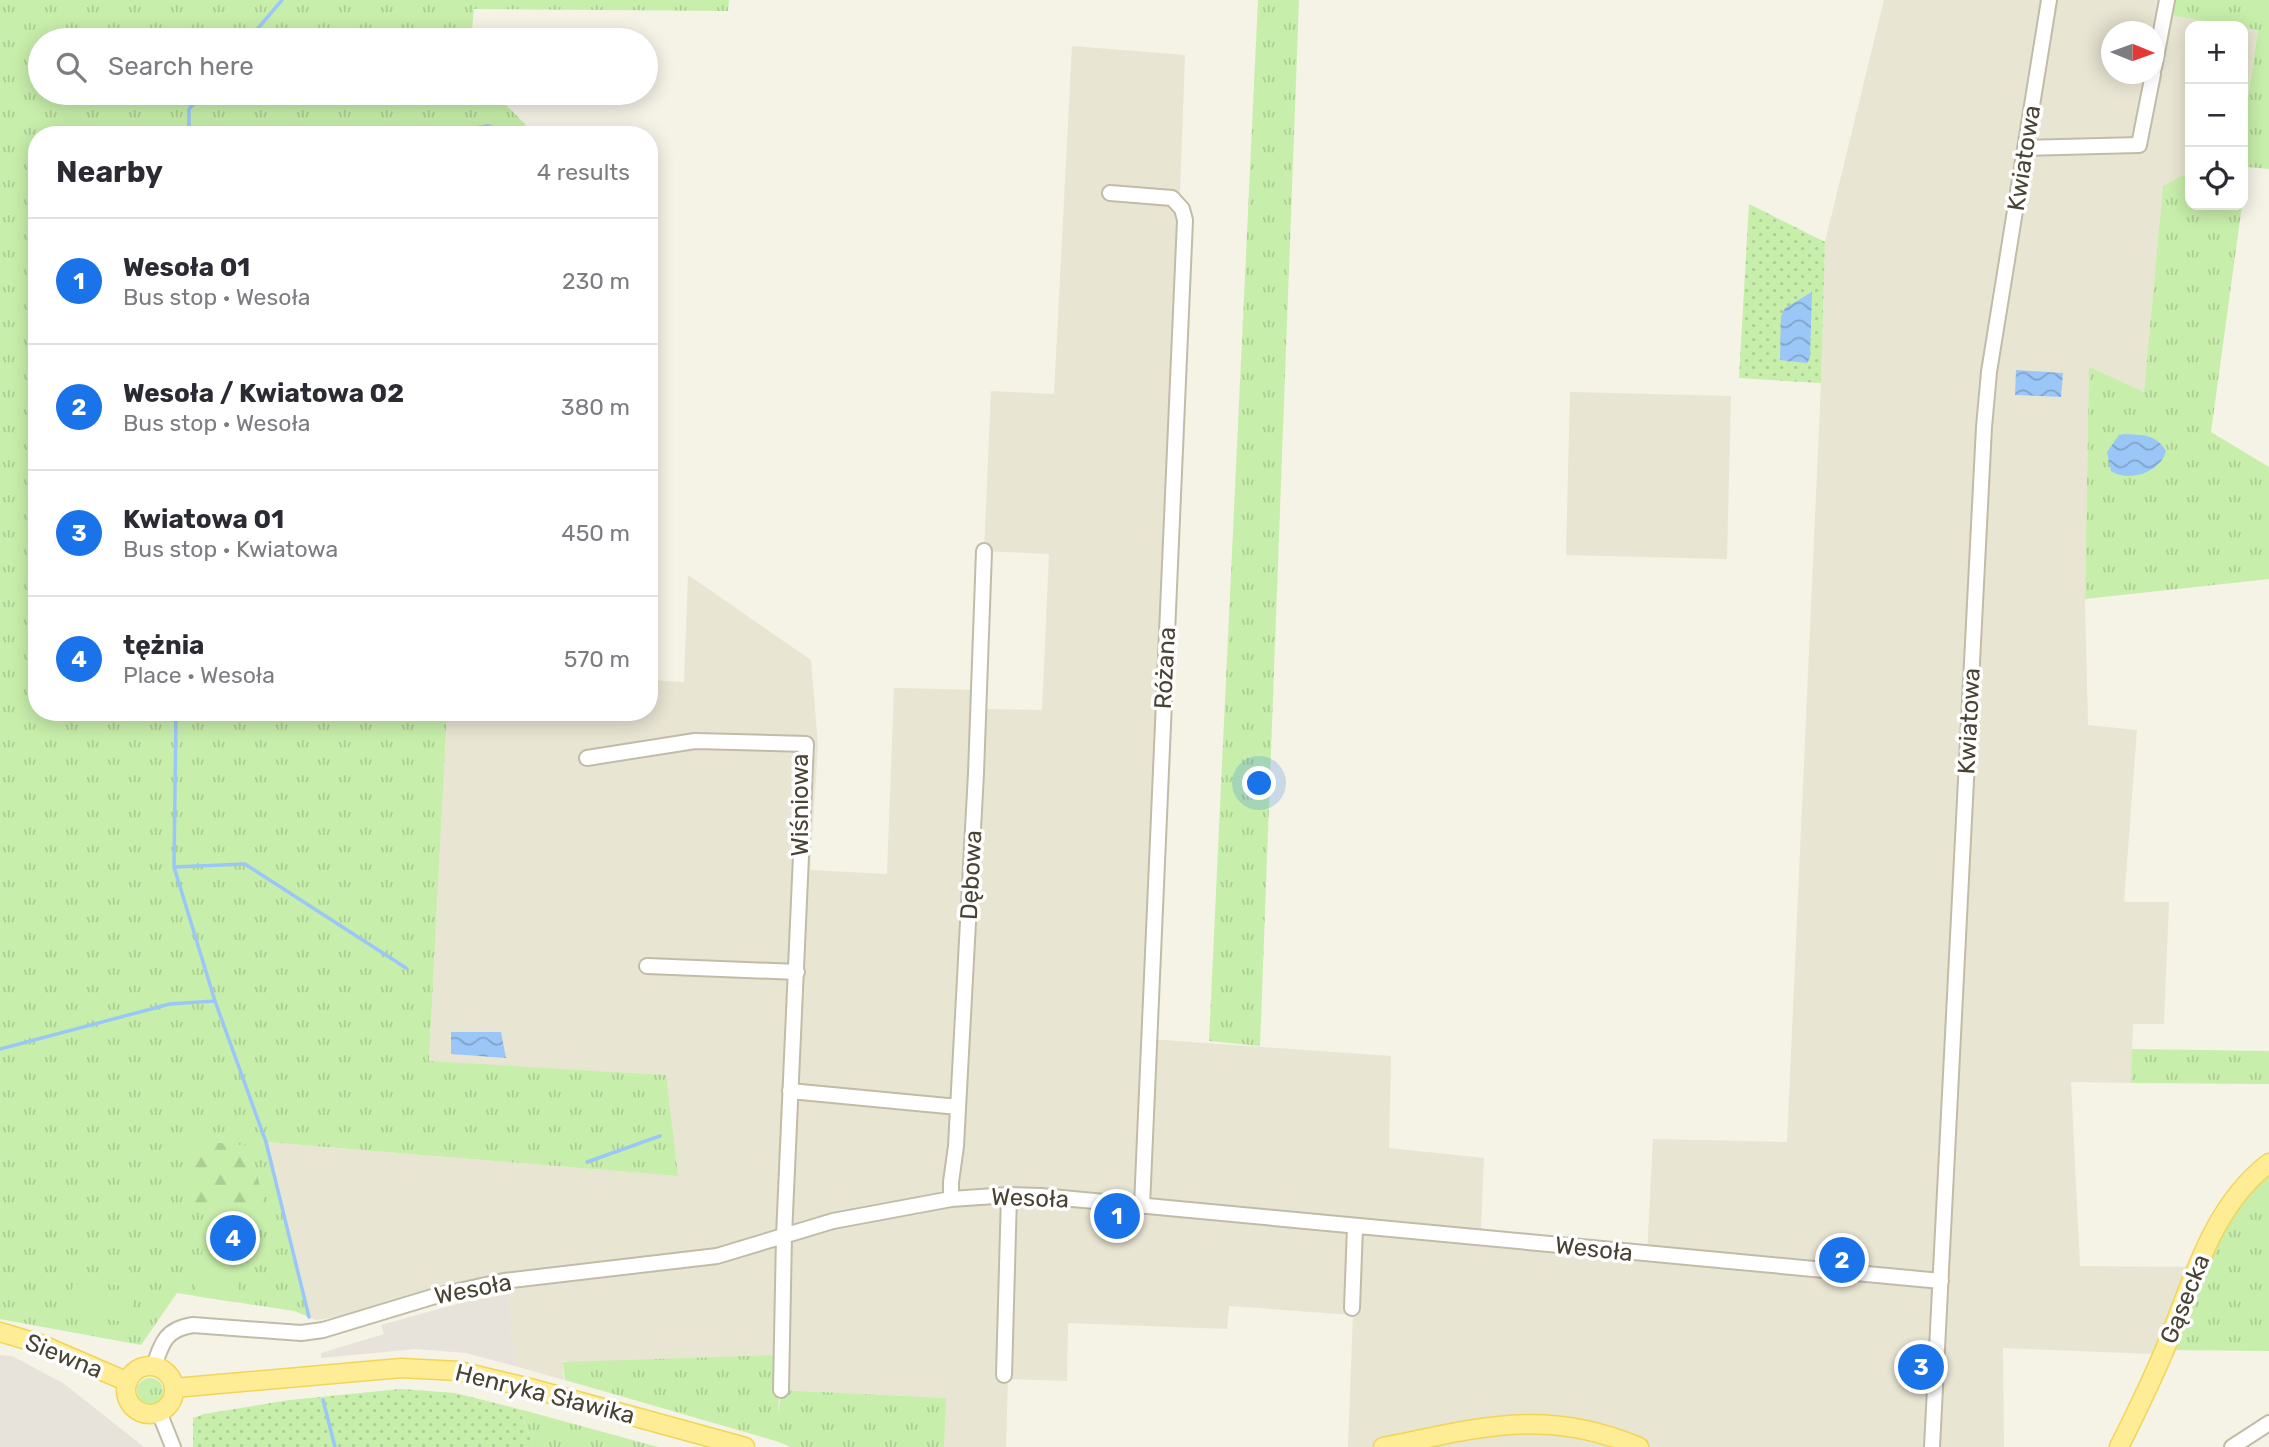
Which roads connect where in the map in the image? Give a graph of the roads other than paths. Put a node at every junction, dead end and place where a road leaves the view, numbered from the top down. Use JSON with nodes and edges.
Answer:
{"nodes":[{"id":1,"x":2049,"y":0,"type":"edge"},
{"id":2,"x":2167,"y":0,"type":"edge"},
{"id":3,"x":2163,"y":21,"type":"edge"},
{"id":4,"x":2151,"y":84,"type":"edge"},
{"id":5,"x":2026,"y":148,"type":"junction"},
{"id":6,"x":1110,"y":194,"type":"dead end"},
{"id":7,"x":985,"y":551,"type":"dead end"},
{"id":8,"x":587,"y":758,"type":"dead end"},
{"id":9,"x":647,"y":967,"type":"dead end"},
{"id":10,"x":797,"y":972,"type":"junction"},
{"id":11,"x":790,"y":1091,"type":"junction"},
{"id":12,"x":958,"y":1107,"type":"junction"},
{"id":13,"x":2269,"y":1163,"type":"edge"},
{"id":14,"x":1009,"y":1195,"type":"junction"},
{"id":15,"x":951,"y":1199,"type":"junction"},
{"id":16,"x":1142,"y":1206,"type":"junction"},
{"id":17,"x":1355,"y":1227,"type":"junction"},
{"id":18,"x":784,"y":1236,"type":"junction"},
{"id":19,"x":1941,"y":1281,"type":"junction"},
{"id":20,"x":1352,"y":1308,"type":"dead end"},
{"id":21,"x":0,"y":1332,"type":"edge"},
{"id":22,"x":154,"y":1366,"type":"junction"},
{"id":23,"x":1004,"y":1376,"type":"dead end"},
{"id":24,"x":128,"y":1382,"type":"junction"},
{"id":25,"x":174,"y":1388,"type":"junction"},
{"id":26,"x":781,"y":1390,"type":"dead end"},
{"id":27,"x":159,"y":1412,"type":"junction"},
{"id":28,"x":2269,"y":1423,"type":"edge"},
{"id":29,"x":173,"y":1447,"type":"edge"},
{"id":30,"x":745,"y":1447,"type":"edge"},
{"id":31,"x":1383,"y":1447,"type":"edge"},
{"id":32,"x":1639,"y":1447,"type":"edge"},
{"id":33,"x":1932,"y":1447,"type":"edge"},
{"id":34,"x":2119,"y":1447,"type":"edge"},
{"id":35,"x":2232,"y":1447,"type":"edge"}],
"edges":[{"from":1,"to":5,"type":"street","name":"Kwiatowa"},
{"from":2,"to":3,"type":"street"},
{"from":4,"to":5,"type":"street"},
{"from":5,"to":19,"type":"street","name":"Kwiatowa"},
{"from":6,"to":16,"type":"street","name":"Różana"},
{"from":7,"to":12,"type":"street","name":"Dębowa"},
{"from":8,"to":10,"type":"street","name":"Wiśniowa"},
{"from":9,"to":10,"type":"street"},
{"from":10,"to":11,"type":"street","name":"Wiśniowa"},
{"from":11,"to":12,"type":"street"},
{"from":11,"to":18,"type":"street","name":"Wiśniowa"},
{"from":12,"to":15,"type":"street","name":"Dębowa"},
{"from":13,"to":34,"type":"main road","name":"Gąsecka"},
{"from":14,"to":15,"type":"street","name":"Wesoła"},
{"from":14,"to":16,"type":"street","name":"Wesoła"},
{"from":14,"to":23,"type":"street"},
{"from":15,"to":18,"type":"street","name":"Wesoła"},
{"from":16,"to":17,"type":"street","name":"Wesoła"},
{"from":17,"to":19,"type":"street","name":"Wesoła"},
{"from":17,"to":20,"type":"street"},
{"from":18,"to":22,"type":"street","name":"Wesoła"},
{"from":18,"to":26,"type":"street","name":"Wiśniowa"},
{"from":19,"to":33,"type":"street","name":"Kwiatowa"},
{"from":21,"to":24,"type":"main road","name":"Siewna"},
{"from":22,"to":24,"type":"main road"},
{"from":22,"to":25,"type":"main road"},
{"from":24,"to":27,"type":"main road"},
{"from":25,"to":27,"type":"main road"},
{"from":25,"to":30,"type":"main road","name":"Henryka Sławika"},
{"from":27,"to":29,"type":"street"},
{"from":28,"to":35,"type":"street"},
{"from":31,"to":32,"type":"main road"}]}
